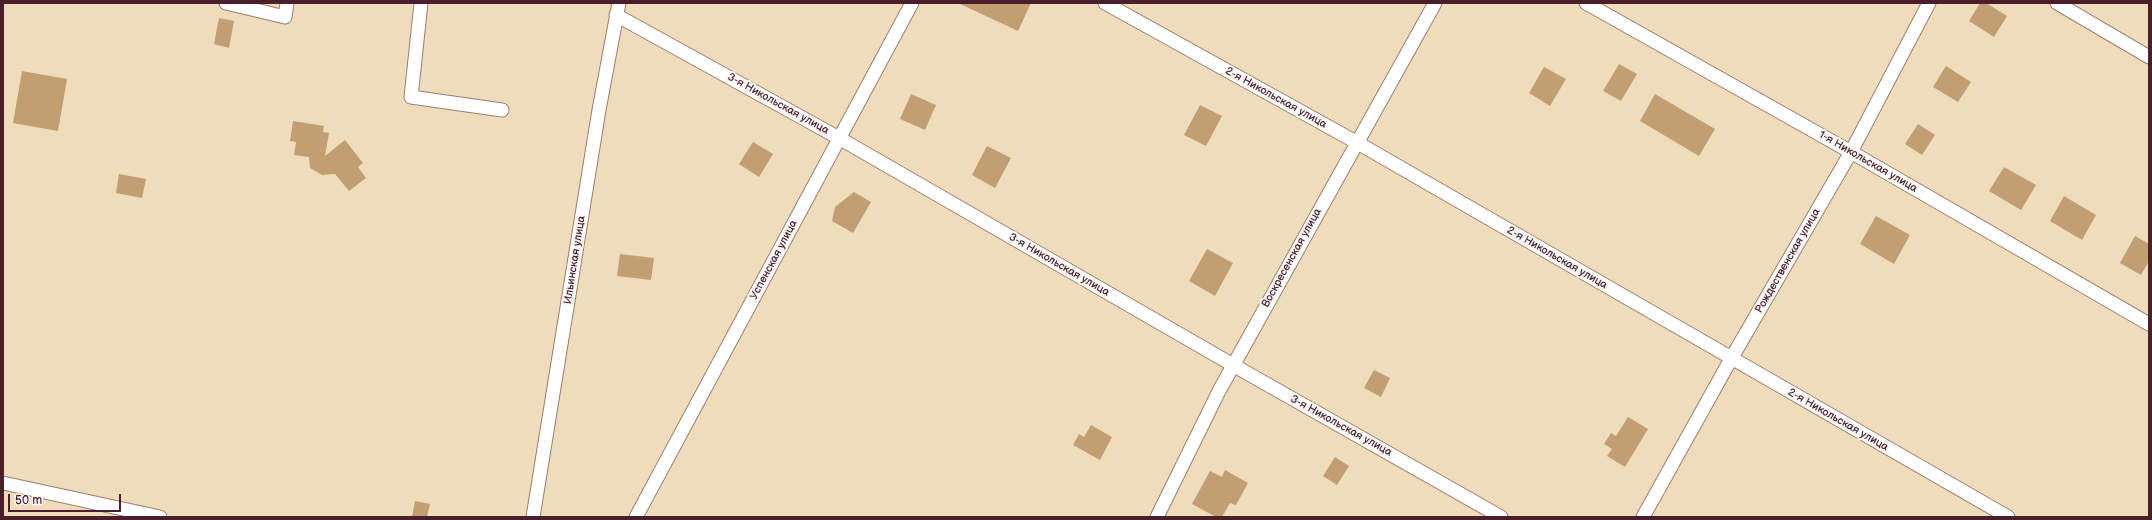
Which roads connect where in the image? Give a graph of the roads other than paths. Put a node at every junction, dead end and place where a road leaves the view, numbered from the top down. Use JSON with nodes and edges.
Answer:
{"nodes":[{"id":1,"x":226,"y":3,"type":"edge"},
{"id":2,"x":288,"y":3,"type":"edge"},
{"id":3,"x":421,"y":3,"type":"edge"},
{"id":4,"x":912,"y":3,"type":"edge"},
{"id":5,"x":1105,"y":3,"type":"edge"},
{"id":6,"x":1435,"y":3,"type":"edge"},
{"id":7,"x":1586,"y":3,"type":"edge"},
{"id":8,"x":1929,"y":3,"type":"edge"},
{"id":9,"x":2057,"y":3,"type":"edge"},
{"id":10,"x":617,"y":9,"type":"edge"},
{"id":11,"x":2149,"y":57,"type":"edge"},
{"id":12,"x":502,"y":110,"type":"dead end"},
{"id":13,"x":839,"y":138,"type":"junction"},
{"id":14,"x":1356,"y":142,"type":"junction"},
{"id":15,"x":1851,"y":152,"type":"junction"},
{"id":16,"x":2149,"y":324,"type":"edge"},
{"id":17,"x":1731,"y":359,"type":"junction"},
{"id":18,"x":1233,"y":365,"type":"junction"},
{"id":19,"x":3,"y":482,"type":"edge"},
{"id":20,"x":160,"y":517,"type":"edge"},
{"id":21,"x":533,"y":517,"type":"edge"},
{"id":22,"x":636,"y":517,"type":"edge"},
{"id":23,"x":1157,"y":517,"type":"edge"},
{"id":24,"x":1502,"y":517,"type":"edge"},
{"id":25,"x":1643,"y":517,"type":"edge"},
{"id":26,"x":2008,"y":517,"type":"edge"}],
"edges":[{"from":1,"to":2,"type":"street"},
{"from":3,"to":12,"type":"street"},
{"from":4,"to":13,"type":"street","name":"Успенская улица"},
{"from":5,"to":14,"type":"street","name":"2-я Никольская улица"},
{"from":6,"to":14,"type":"street","name":"Воскресенская улица"},
{"from":7,"to":15,"type":"street","name":"1-я Никольская улица"},
{"from":8,"to":15,"type":"street","name":"Рождественская улица"},
{"from":9,"to":11,"type":"street"},
{"from":10,"to":13,"type":"street","name":"3-я Никольская улица"},
{"from":10,"to":21,"type":"street","name":"Ильинская улица"},
{"from":13,"to":18,"type":"street","name":"3-я Никольская улица"},
{"from":13,"to":22,"type":"street","name":"Успенская улица"},
{"from":14,"to":17,"type":"street","name":"2-я Никольская улица"},
{"from":14,"to":18,"type":"street","name":"Воскресенская улица"},
{"from":15,"to":16,"type":"street","name":"1-я Никольская улица"},
{"from":15,"to":17,"type":"street","name":"Рождественская улица"},
{"from":17,"to":25,"type":"street","name":"Рождественская улица"},
{"from":17,"to":26,"type":"street","name":"2-я Никольская улица"},
{"from":18,"to":23,"type":"street","name":"Воскресенская улица"},
{"from":18,"to":24,"type":"street","name":"3-я Никольская улица"},
{"from":19,"to":20,"type":"street"}]}
